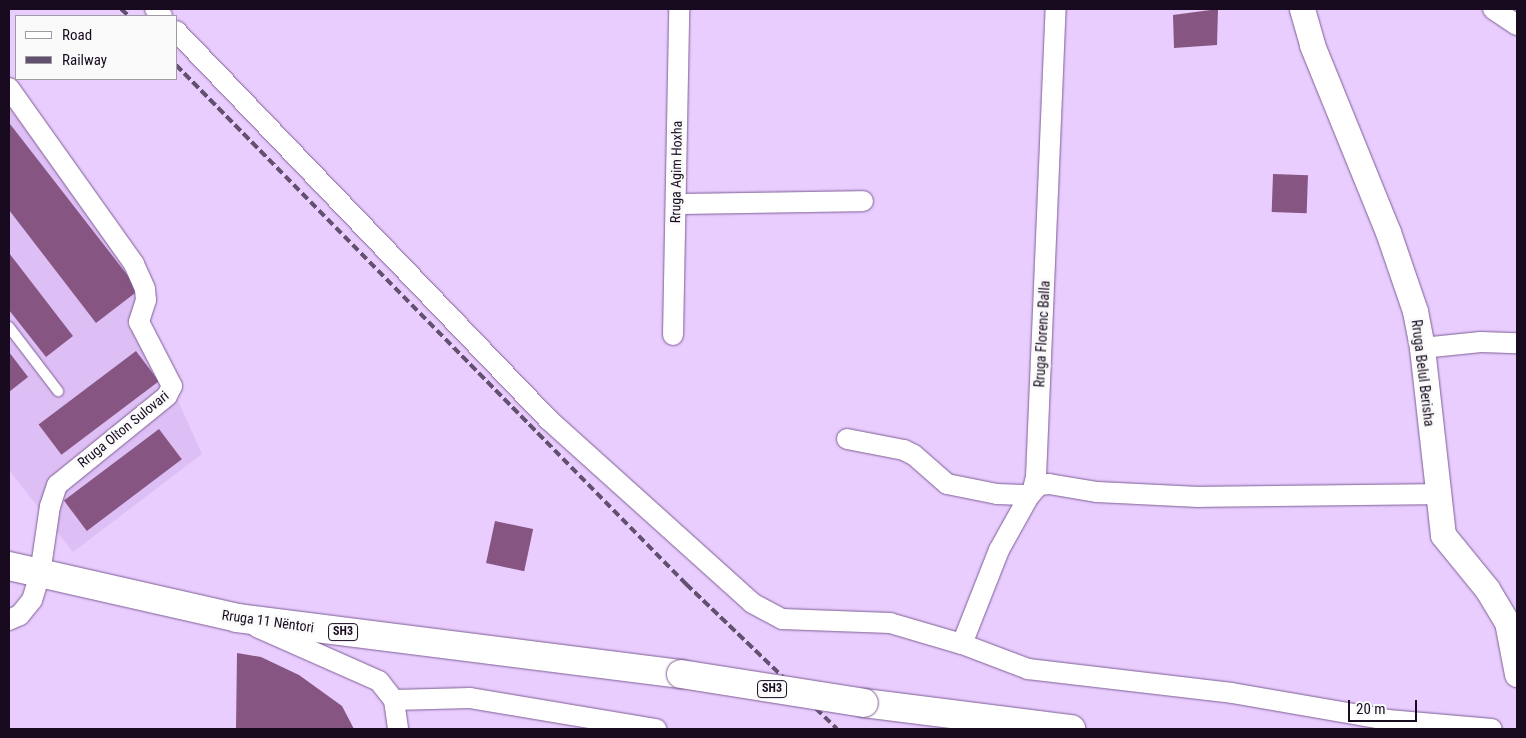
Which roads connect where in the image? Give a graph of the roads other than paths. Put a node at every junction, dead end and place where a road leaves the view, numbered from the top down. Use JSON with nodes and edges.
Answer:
{"nodes":[{"id":1,"x":679,"y":9,"type":"edge"},
{"id":2,"x":1056,"y":9,"type":"edge"},
{"id":3,"x":1302,"y":9,"type":"edge"},
{"id":4,"x":1493,"y":9,"type":"edge"},
{"id":5,"x":1517,"y":25,"type":"edge"},
{"id":6,"x":178,"y":33,"type":"edge"},
{"id":7,"x":9,"y":88,"type":"edge"},
{"id":8,"x":863,"y":201,"type":"dead end"},
{"id":9,"x":676,"y":204,"type":"junction"},
{"id":10,"x":9,"y":327,"type":"edge"},
{"id":11,"x":673,"y":335,"type":"dead end"},
{"id":12,"x":1517,"y":343,"type":"edge"},
{"id":13,"x":1422,"y":348,"type":"junction"},
{"id":14,"x":58,"y":391,"type":"dead end"},
{"id":15,"x":846,"y":439,"type":"dead end"},
{"id":16,"x":1436,"y":494,"type":"junction"},
{"id":17,"x":1030,"y":495,"type":"junction"},
{"id":18,"x":9,"y":566,"type":"edge"},
{"id":19,"x":40,"y":574,"type":"junction"},
{"id":20,"x":237,"y":618,"type":"junction"},
{"id":21,"x":9,"y":620,"type":"edge"},
{"id":22,"x":962,"y":644,"type":"junction"},
{"id":23,"x":1517,"y":674,"type":"edge"},
{"id":24,"x":394,"y":700,"type":"junction"},
{"id":25,"x":398,"y":729,"type":"edge"},
{"id":26,"x":656,"y":729,"type":"edge"},
{"id":27,"x":1071,"y":729,"type":"edge"},
{"id":28,"x":1492,"y":729,"type":"edge"}],
"edges":[{"from":1,"to":9,"type":"street","name":"Rruga Agim Hoxha"},
{"from":2,"to":17,"type":"street","name":"Rruga Florenc Balla"},
{"from":3,"to":13,"type":"street","name":"Rruga Belul Berisha"},
{"from":4,"to":5,"type":"street"},
{"from":6,"to":22,"type":"street"},
{"from":7,"to":19,"type":"street","name":"Rruga Olton Sulovari"},
{"from":8,"to":9,"type":"street"},
{"from":9,"to":11,"type":"street","name":"Rruga Agim Hoxha"},
{"from":10,"to":14,"type":"lane"},
{"from":12,"to":13,"type":"street"},
{"from":13,"to":16,"type":"street","name":"Rruga Belul Berisha"},
{"from":15,"to":17,"type":"street"},
{"from":16,"to":17,"type":"street"},
{"from":16,"to":23,"type":"street","name":"Rruga Belul Berisha"},
{"from":17,"to":22,"type":"street","name":"Rruga Florenc Balla"},
{"from":18,"to":19,"type":"main road","name":"Rruga 11 Nëntori","number":"SH3"},
{"from":19,"to":20,"type":"main road","name":"Rruga 11 Nëntori","number":"SH3"},
{"from":19,"to":21,"type":"street"},
{"from":20,"to":24,"type":"street"},
{"from":20,"to":27,"type":"main road","name":"Rruga 11 Nëntori","number":"SH3","bridge":true},
{"from":22,"to":28,"type":"street"},
{"from":24,"to":25,"type":"street"},
{"from":24,"to":26,"type":"street"}]}
